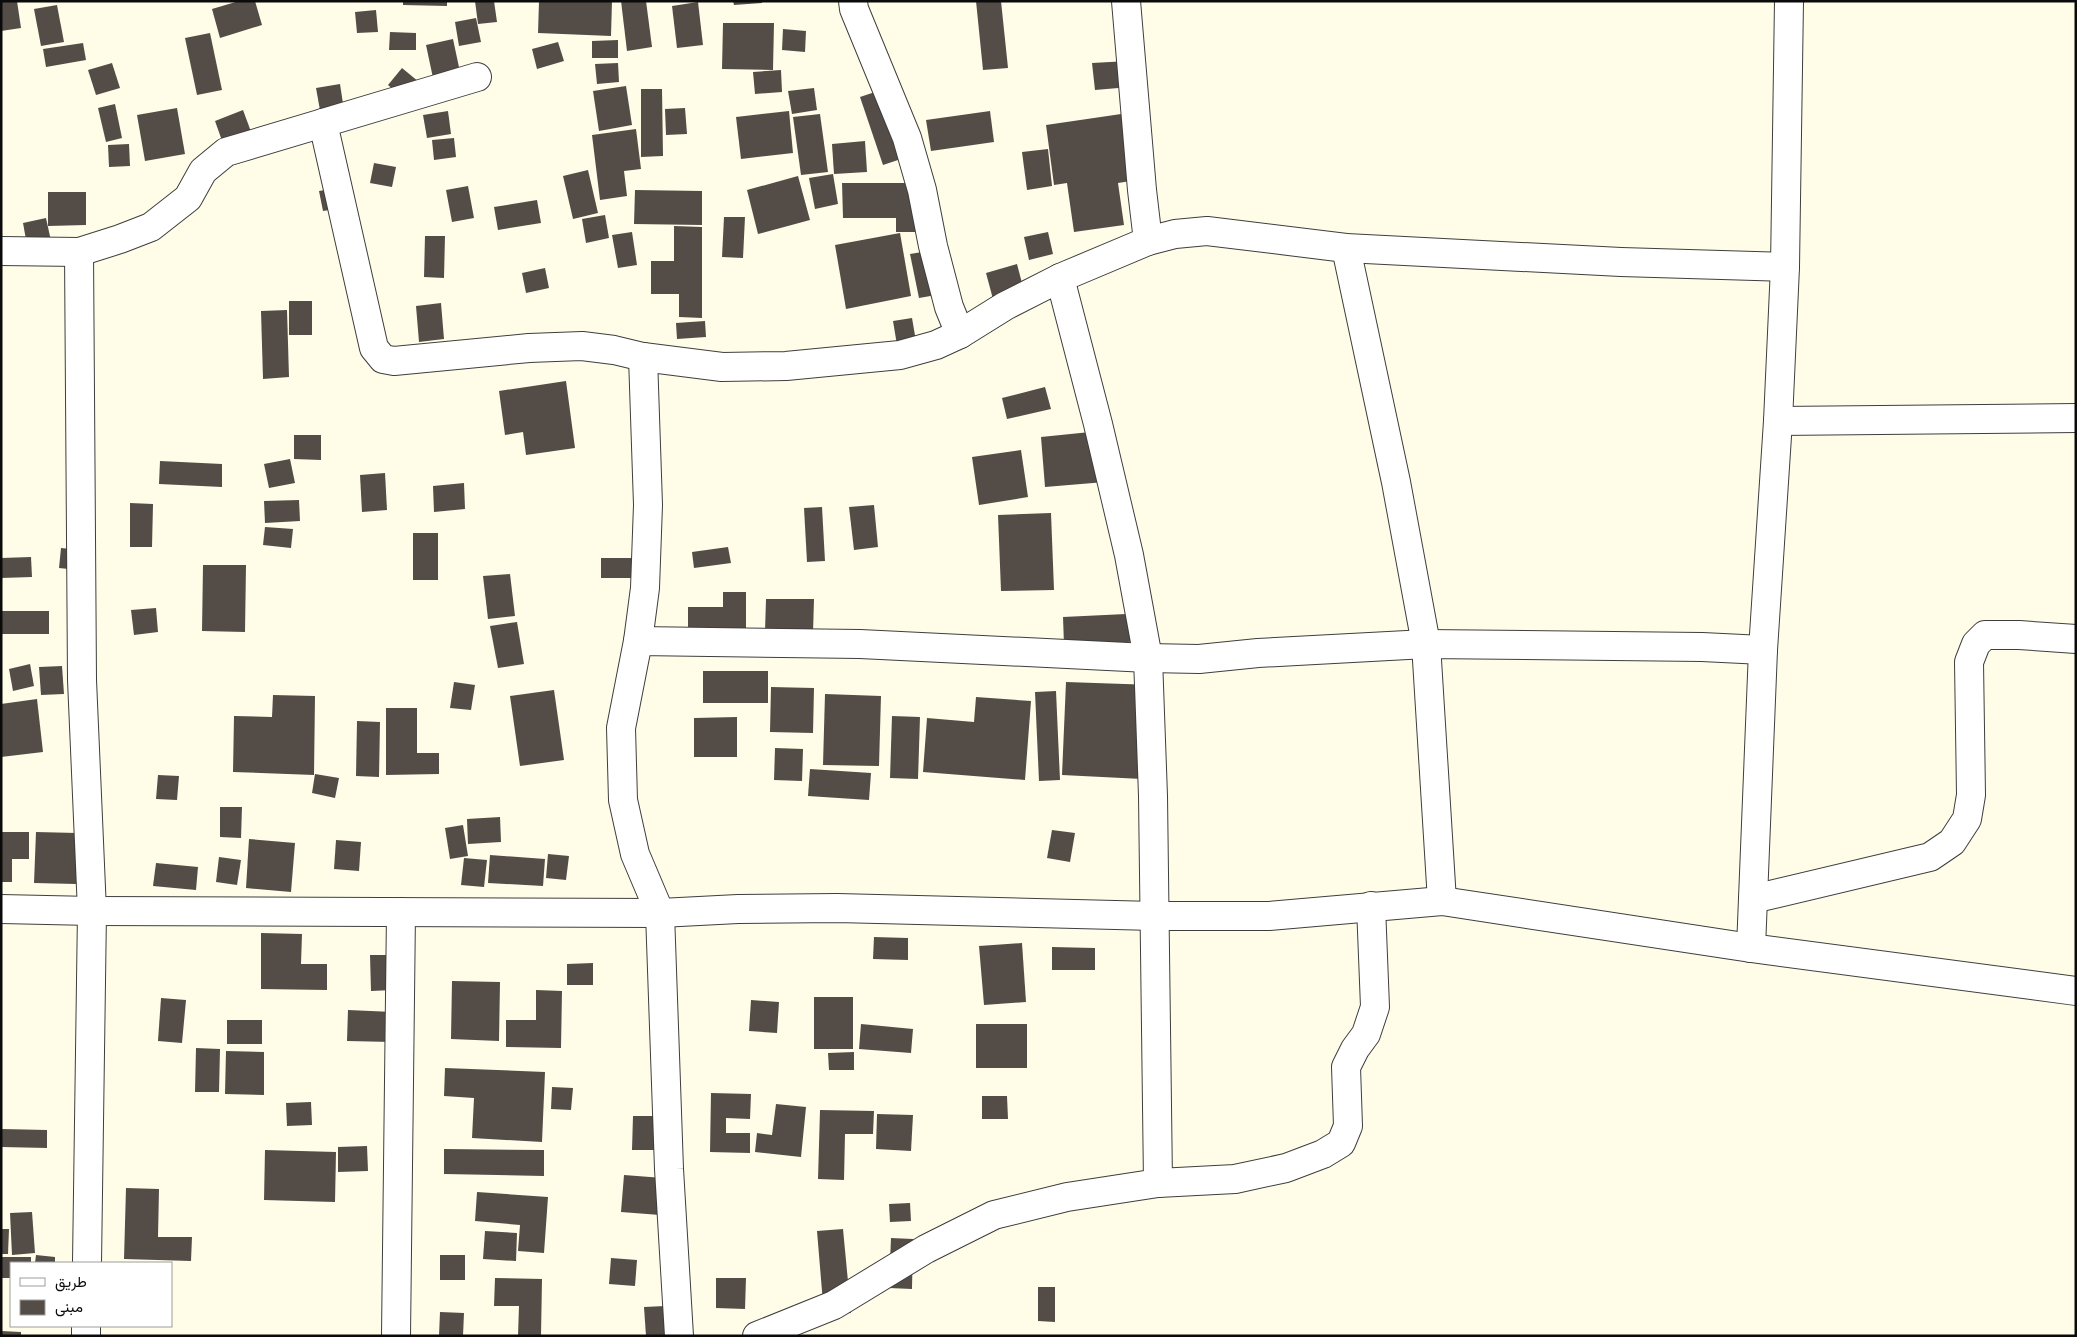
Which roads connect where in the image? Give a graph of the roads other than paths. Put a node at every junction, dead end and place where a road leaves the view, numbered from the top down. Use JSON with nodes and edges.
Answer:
{"nodes":[{"id":1,"x":854,"y":1,"type":"edge"},
{"id":2,"x":1126,"y":1,"type":"edge"},
{"id":3,"x":1789,"y":1,"type":"edge"},
{"id":4,"x":477,"y":77,"type":"dead end"},
{"id":5,"x":324,"y":123,"type":"junction"},
{"id":6,"x":1148,"y":241,"type":"junction"},
{"id":7,"x":1346,"y":248,"type":"junction"},
{"id":8,"x":1,"y":251,"type":"edge"},
{"id":9,"x":79,"y":252,"type":"junction"},
{"id":10,"x":1785,"y":267,"type":"junction"},
{"id":11,"x":1060,"y":278,"type":"junction"},
{"id":12,"x":960,"y":334,"type":"junction"},
{"id":13,"x":643,"y":357,"type":"junction"},
{"id":14,"x":2076,"y":418,"type":"edge"},
{"id":15,"x":1778,"y":421,"type":"junction"},
{"id":16,"x":2076,"y":639,"type":"edge"},
{"id":17,"x":638,"y":641,"type":"junction"},
{"id":18,"x":1426,"y":644,"type":"junction"},
{"id":19,"x":1763,"y":650,"type":"junction"},
{"id":20,"x":1148,"y":658,"type":"junction"},
{"id":21,"x":1753,"y":899,"type":"junction"},
{"id":22,"x":1442,"y":901,"type":"junction"},
{"id":23,"x":1371,"y":906,"type":"junction"},
{"id":24,"x":1,"y":909,"type":"edge"},
{"id":25,"x":92,"y":911,"type":"junction"},
{"id":26,"x":402,"y":912,"type":"junction"},
{"id":27,"x":660,"y":913,"type":"junction"},
{"id":28,"x":1155,"y":916,"type":"junction"},
{"id":29,"x":1751,"y":948,"type":"junction"},
{"id":30,"x":2076,"y":991,"type":"edge"},
{"id":31,"x":1158,"y":1183,"type":"junction"},
{"id":32,"x":87,"y":1262,"type":"edge"},
{"id":33,"x":396,"y":1336,"type":"edge"},
{"id":34,"x":679,"y":1336,"type":"edge"},
{"id":35,"x":757,"y":1336,"type":"edge"}],
"edges":[{"from":1,"to":12,"type":"street"},
{"from":2,"to":6,"type":"street"},
{"from":3,"to":10,"type":"street"},
{"from":4,"to":5,"type":"street"},
{"from":5,"to":9,"type":"street"},
{"from":5,"to":13,"type":"street"},
{"from":6,"to":7,"type":"street"},
{"from":6,"to":11,"type":"street"},
{"from":7,"to":10,"type":"street"},
{"from":7,"to":18,"type":"street"},
{"from":8,"to":9,"type":"street"},
{"from":9,"to":25,"type":"street"},
{"from":10,"to":15,"type":"street"},
{"from":11,"to":12,"type":"street"},
{"from":11,"to":20,"type":"street"},
{"from":12,"to":13,"type":"street"},
{"from":13,"to":17,"type":"street"},
{"from":14,"to":15,"type":"street"},
{"from":15,"to":19,"type":"street"},
{"from":16,"to":21,"type":"street"},
{"from":17,"to":20,"type":"street"},
{"from":17,"to":27,"type":"street"},
{"from":18,"to":19,"type":"street"},
{"from":18,"to":20,"type":"street"},
{"from":18,"to":22,"type":"street"},
{"from":19,"to":21,"type":"street"},
{"from":20,"to":28,"type":"street"},
{"from":21,"to":29,"type":"street"},
{"from":22,"to":23,"type":"street"},
{"from":22,"to":29,"type":"street"},
{"from":23,"to":28,"type":"street"},
{"from":23,"to":31,"type":"street"},
{"from":24,"to":25,"type":"street"},
{"from":25,"to":26,"type":"street"},
{"from":25,"to":32,"type":"street"},
{"from":26,"to":27,"type":"street"},
{"from":26,"to":33,"type":"street"},
{"from":27,"to":28,"type":"street"},
{"from":27,"to":34,"type":"street"},
{"from":28,"to":31,"type":"street"},
{"from":29,"to":30,"type":"street"},
{"from":31,"to":35,"type":"street"}]}
